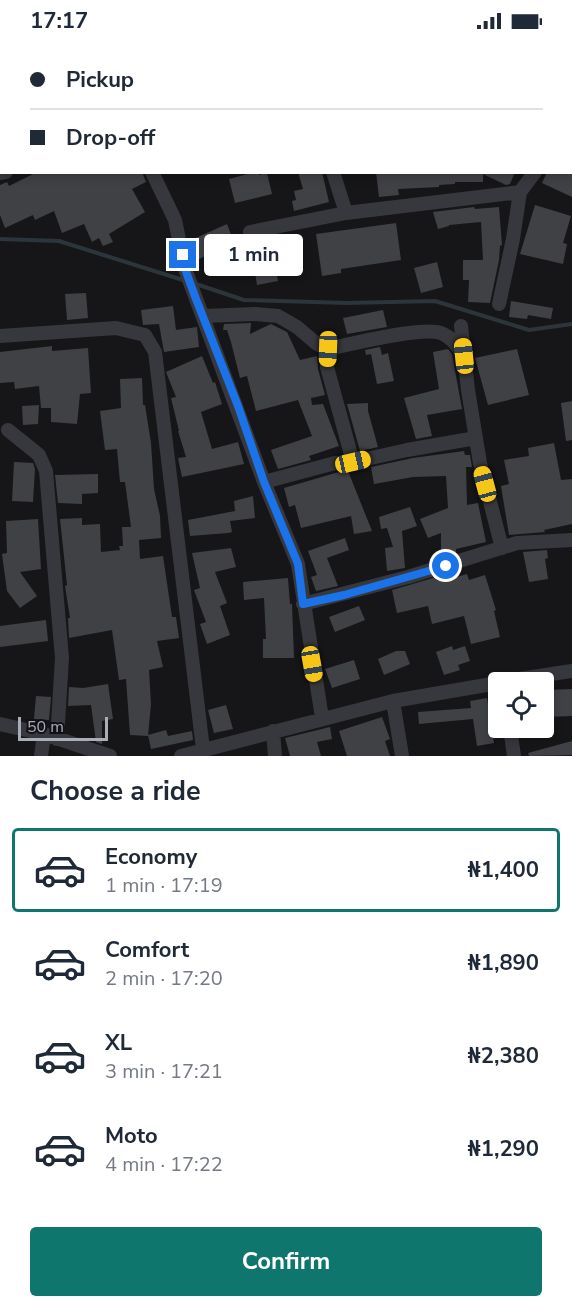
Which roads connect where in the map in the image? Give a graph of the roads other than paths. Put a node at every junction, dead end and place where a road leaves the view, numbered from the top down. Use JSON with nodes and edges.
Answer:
{"nodes":[{"id":1,"x":153,"y":174,"type":"edge"},
{"id":2,"x":334,"y":174,"type":"edge"},
{"id":3,"x":534,"y":174,"type":"edge"},
{"id":4,"x":520,"y":192,"type":"junction"},
{"id":5,"x":346,"y":213,"type":"junction"},
{"id":6,"x":250,"y":232,"type":"dead end"},
{"id":7,"x":499,"y":304,"type":"dead end"},
{"id":8,"x":202,"y":316,"type":"junction"},
{"id":9,"x":461,"y":326,"type":"dead end"},
{"id":10,"x":0,"y":336,"type":"edge"},
{"id":11,"x":328,"y":349,"type":"junction"},
{"id":12,"x":464,"y":356,"type":"junction"},
{"id":13,"x":8,"y":429,"type":"dead end"},
{"id":14,"x":476,"y":438,"type":"junction"},
{"id":15,"x":353,"y":462,"type":"junction"},
{"id":16,"x":264,"y":482,"type":"junction"},
{"id":17,"x":572,"y":540,"type":"edge"},
{"id":18,"x":502,"y":548,"type":"junction"},
{"id":19,"x":303,"y":604,"type":"junction"},
{"id":20,"x":572,"y":671,"type":"edge"},
{"id":21,"x":554,"y":674,"type":"edge"},
{"id":22,"x":488,"y":684,"type":"edge"},
{"id":23,"x":393,"y":701,"type":"junction"},
{"id":24,"x":322,"y":718,"type":"junction"},
{"id":25,"x":0,"y":724,"type":"edge"},
{"id":26,"x":273,"y":731,"type":"junction"},
{"id":27,"x":50,"y":737,"type":"junction"},
{"id":28,"x":511,"y":738,"type":"edge"},
{"id":29,"x":203,"y":749,"type":"junction"},
{"id":30,"x":41,"y":756,"type":"edge"},
{"id":31,"x":110,"y":756,"type":"edge"},
{"id":32,"x":181,"y":756,"type":"edge"},
{"id":33,"x":275,"y":756,"type":"edge"},
{"id":34,"x":402,"y":756,"type":"edge"},
{"id":35,"x":514,"y":756,"type":"edge"}],
"edges":[{"from":1,"to":8,"type":"street"},
{"from":2,"to":5,"type":"street"},
{"from":3,"to":4,"type":"street"},
{"from":4,"to":5,"type":"street"},
{"from":4,"to":7,"type":"street"},
{"from":5,"to":6,"type":"street"},
{"from":8,"to":11,"type":"street"},
{"from":8,"to":16,"type":"street"},
{"from":9,"to":12,"type":"street"},
{"from":10,"to":29,"type":"street"},
{"from":11,"to":12,"type":"street"},
{"from":11,"to":15,"type":"street"},
{"from":12,"to":14,"type":"street"},
{"from":13,"to":27,"type":"street"},
{"from":14,"to":15,"type":"street"},
{"from":14,"to":18,"type":"street"},
{"from":15,"to":16,"type":"street"},
{"from":16,"to":19,"type":"street"},
{"from":17,"to":18,"type":"street"},
{"from":18,"to":19,"type":"street"},
{"from":19,"to":24,"type":"street"},
{"from":20,"to":21,"type":"street"},
{"from":22,"to":23,"type":"street"},
{"from":23,"to":24,"type":"street"},
{"from":23,"to":34,"type":"street"},
{"from":24,"to":26,"type":"street"},
{"from":25,"to":27,"type":"street"},
{"from":26,"to":29,"type":"street"},
{"from":26,"to":33,"type":"street"},
{"from":27,"to":30,"type":"street"},
{"from":27,"to":31,"type":"street"},
{"from":28,"to":35,"type":"street"},
{"from":29,"to":32,"type":"street"}]}
